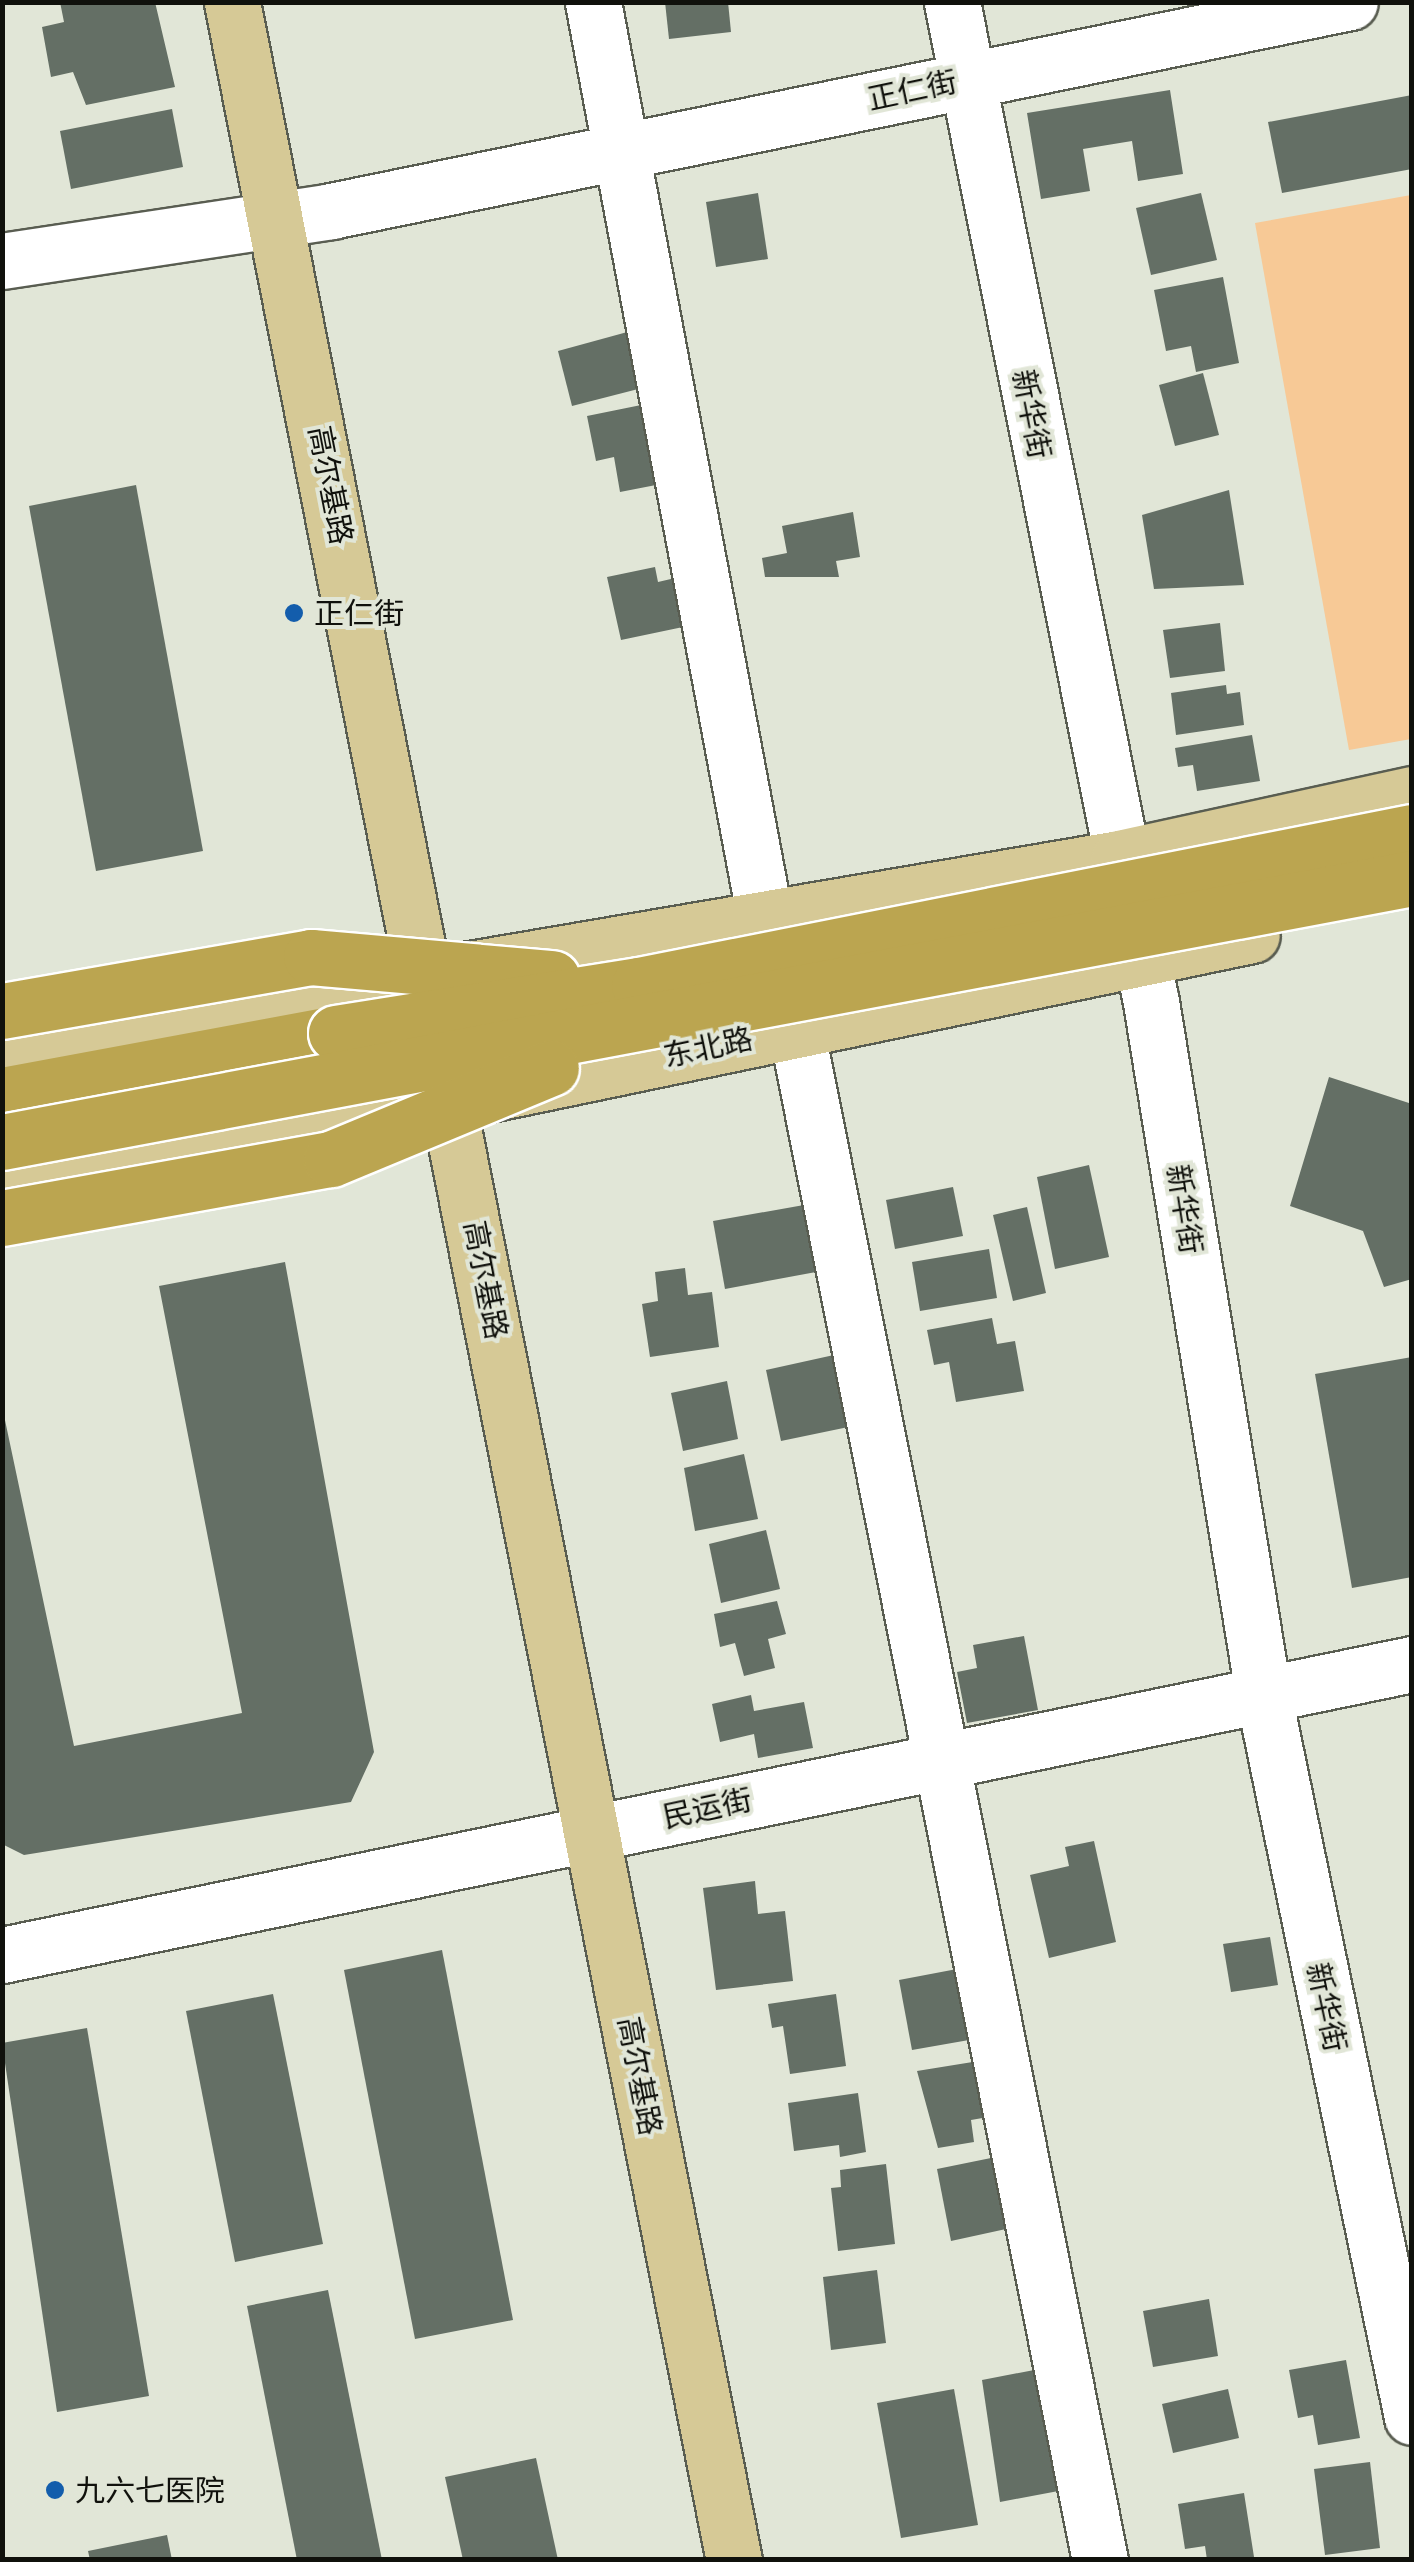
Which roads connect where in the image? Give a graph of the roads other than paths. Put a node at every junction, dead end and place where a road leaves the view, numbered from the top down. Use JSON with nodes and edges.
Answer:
{"nodes":[{"id":1,"x":232,"y":2,"type":"edge"},
{"id":2,"x":593,"y":2,"type":"edge"},
{"id":3,"x":952,"y":2,"type":"edge"},
{"id":4,"x":1350,"y":2,"type":"edge"},
{"id":5,"x":968,"y":78,"type":"junction"},
{"id":6,"x":620,"y":151,"type":"junction"},
{"id":7,"x":278,"y":220,"type":"junction"},
{"id":8,"x":2,"y":261,"type":"edge"},
{"id":9,"x":1412,"y":794,"type":"edge"},
{"id":10,"x":1412,"y":832,"type":"edge"},
{"id":11,"x":1119,"y":858,"type":"junction"},
{"id":12,"x":1412,"y":878,"type":"edge"},
{"id":13,"x":1412,"y":904,"type":"edge"},
{"id":14,"x":765,"y":918,"type":"junction"},
{"id":15,"x":1142,"y":957,"type":"junction"},
{"id":16,"x":426,"y":976,"type":"junction"},
{"id":17,"x":644,"y":1007,"type":"junction"},
{"id":18,"x":2,"y":1011,"type":"edge"},
{"id":19,"x":796,"y":1028,"type":"junction"},
{"id":20,"x":2,"y":1049,"type":"edge"},
{"id":21,"x":2,"y":1094,"type":"edge"},
{"id":22,"x":452,"y":1102,"type":"junction"},
{"id":23,"x":2,"y":1142,"type":"edge"},
{"id":24,"x":2,"y":1180,"type":"edge"},
{"id":25,"x":2,"y":1218,"type":"edge"},
{"id":26,"x":1412,"y":1664,"type":"edge"},
{"id":27,"x":1263,"y":1693,"type":"junction"},
{"id":28,"x":940,"y":1760,"type":"junction"},
{"id":29,"x":594,"y":1832,"type":"junction"},
{"id":30,"x":2,"y":1955,"type":"edge"},
{"id":31,"x":1412,"y":2418,"type":"edge"},
{"id":32,"x":734,"y":2560,"type":"edge"},
{"id":33,"x":1100,"y":2560,"type":"edge"}],
"edges":[{"from":1,"to":7,"type":"main road","name":"高尔基路"},
{"from":2,"to":6,"type":"street"},
{"from":3,"to":5,"type":"street","name":"新华街"},
{"from":4,"to":5,"type":"street","name":"正仁街"},
{"from":5,"to":6,"type":"street","name":"正仁街"},
{"from":5,"to":11,"type":"street","name":"新华街"},
{"from":6,"to":7,"type":"street","name":"正仁街"},
{"from":6,"to":14,"type":"street"},
{"from":7,"to":8,"type":"street","name":"正仁街"},
{"from":7,"to":16,"type":"main road","name":"高尔基路"},
{"from":9,"to":11,"type":"main road"},
{"from":10,"to":17,"type":"highway","name":"东北路","bridge":true},
{"from":11,"to":14,"type":"main road"},
{"from":11,"to":15,"type":"street","name":"新华街"},
{"from":12,"to":17,"type":"highway","name":"东北路","bridge":true},
{"from":13,"to":15,"type":"main road","name":"东北路"},
{"from":14,"to":16,"type":"main road"},
{"from":15,"to":19,"type":"main road","name":"东北路"},
{"from":15,"to":27,"type":"street","name":"新华街"},
{"from":16,"to":20,"type":"main road"},
{"from":16,"to":22,"type":"main road","name":"高尔基路"},
{"from":17,"to":18,"type":"highway","bridge":true},
{"from":17,"to":21,"type":"highway","name":"东北路","bridge":true},
{"from":17,"to":23,"type":"highway","name":"东北路","bridge":true},
{"from":17,"to":25,"type":"highway","bridge":true},
{"from":19,"to":22,"type":"main road","name":"东北路"},
{"from":19,"to":28,"type":"street"},
{"from":22,"to":24,"type":"main road","name":"东北路"},
{"from":22,"to":29,"type":"main road","name":"高尔基路"},
{"from":26,"to":27,"type":"street","name":"民运街"},
{"from":27,"to":28,"type":"street","name":"民运街"},
{"from":27,"to":31,"type":"street","name":"新华街"},
{"from":28,"to":29,"type":"street","name":"民运街"},
{"from":28,"to":33,"type":"street"},
{"from":29,"to":30,"type":"street","name":"民运街"},
{"from":29,"to":32,"type":"main road","name":"高尔基路"}]}
